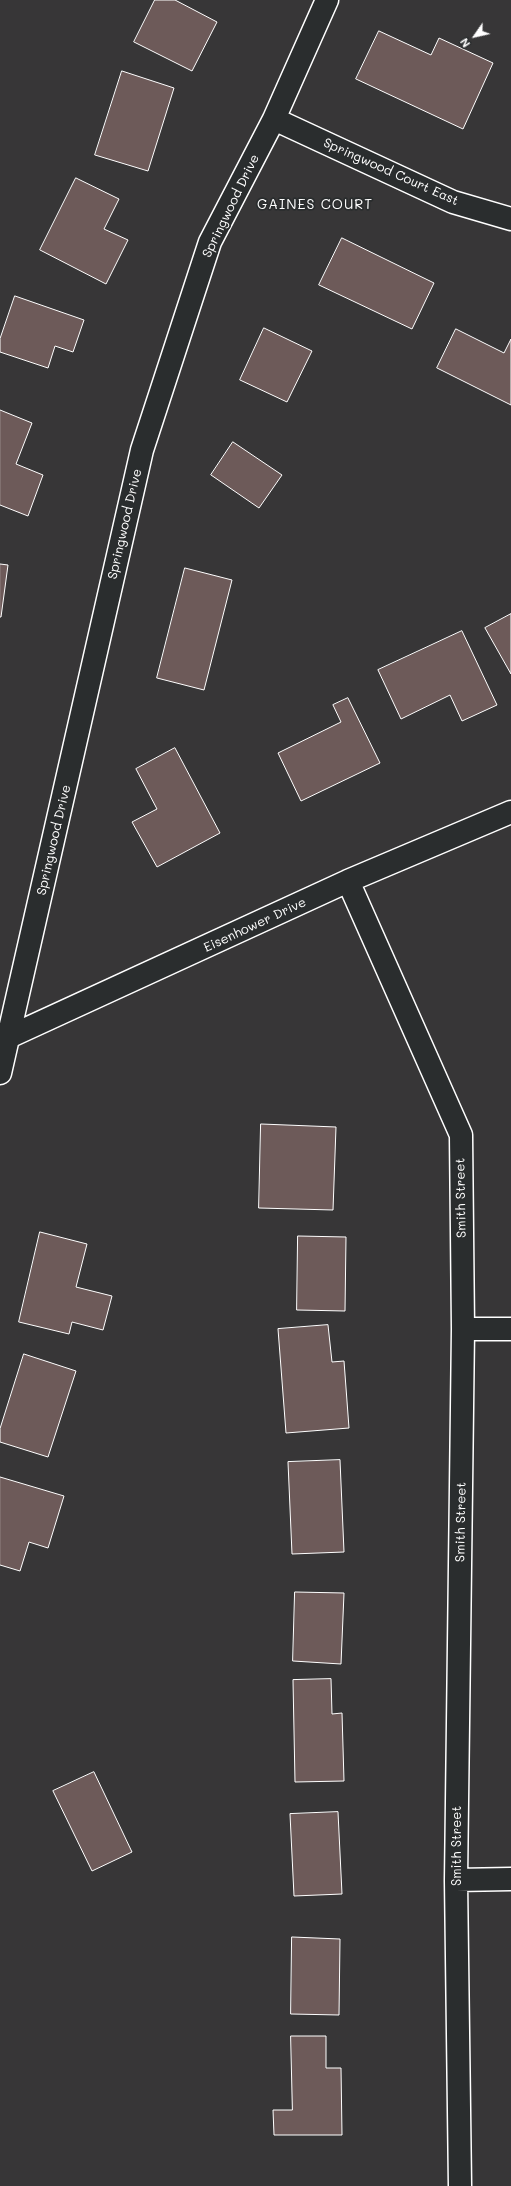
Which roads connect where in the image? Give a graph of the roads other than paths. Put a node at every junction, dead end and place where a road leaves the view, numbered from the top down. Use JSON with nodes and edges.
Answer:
{"nodes":[{"id":1,"x":327,"y":0,"type":"edge"},
{"id":2,"x":274,"y":119,"type":"junction"},
{"id":3,"x":511,"y":219,"type":"edge"},
{"id":4,"x":511,"y":812,"type":"edge"},
{"id":5,"x":348,"y":881,"type":"junction"},
{"id":6,"x":5,"y":1039,"type":"edge"},
{"id":7,"x":0,"y":1073,"type":"edge"},
{"id":8,"x":463,"y":1328,"type":"junction"},
{"id":9,"x":511,"y":1329,"type":"edge"},
{"id":10,"x":511,"y":1879,"type":"edge"},
{"id":11,"x":456,"y":1880,"type":"junction"},
{"id":12,"x":460,"y":2186,"type":"edge"}],
"edges":[{"from":1,"to":2,"type":"street","name":"Springwood Drive"},
{"from":2,"to":3,"type":"street","name":"Springwood Court East"},
{"from":2,"to":6,"type":"street","name":"Springwood Drive"},
{"from":4,"to":5,"type":"street","name":"Eisenhower Drive"},
{"from":5,"to":6,"type":"street","name":"Eisenhower Drive"},
{"from":5,"to":8,"type":"street","name":"Smith Street"},
{"from":6,"to":7,"type":"street","name":"Springwood Drive"},
{"from":8,"to":9,"type":"street"},
{"from":8,"to":11,"type":"street","name":"Smith Street"},
{"from":10,"to":11,"type":"street"},
{"from":11,"to":12,"type":"street","name":"Smith Street"}]}
